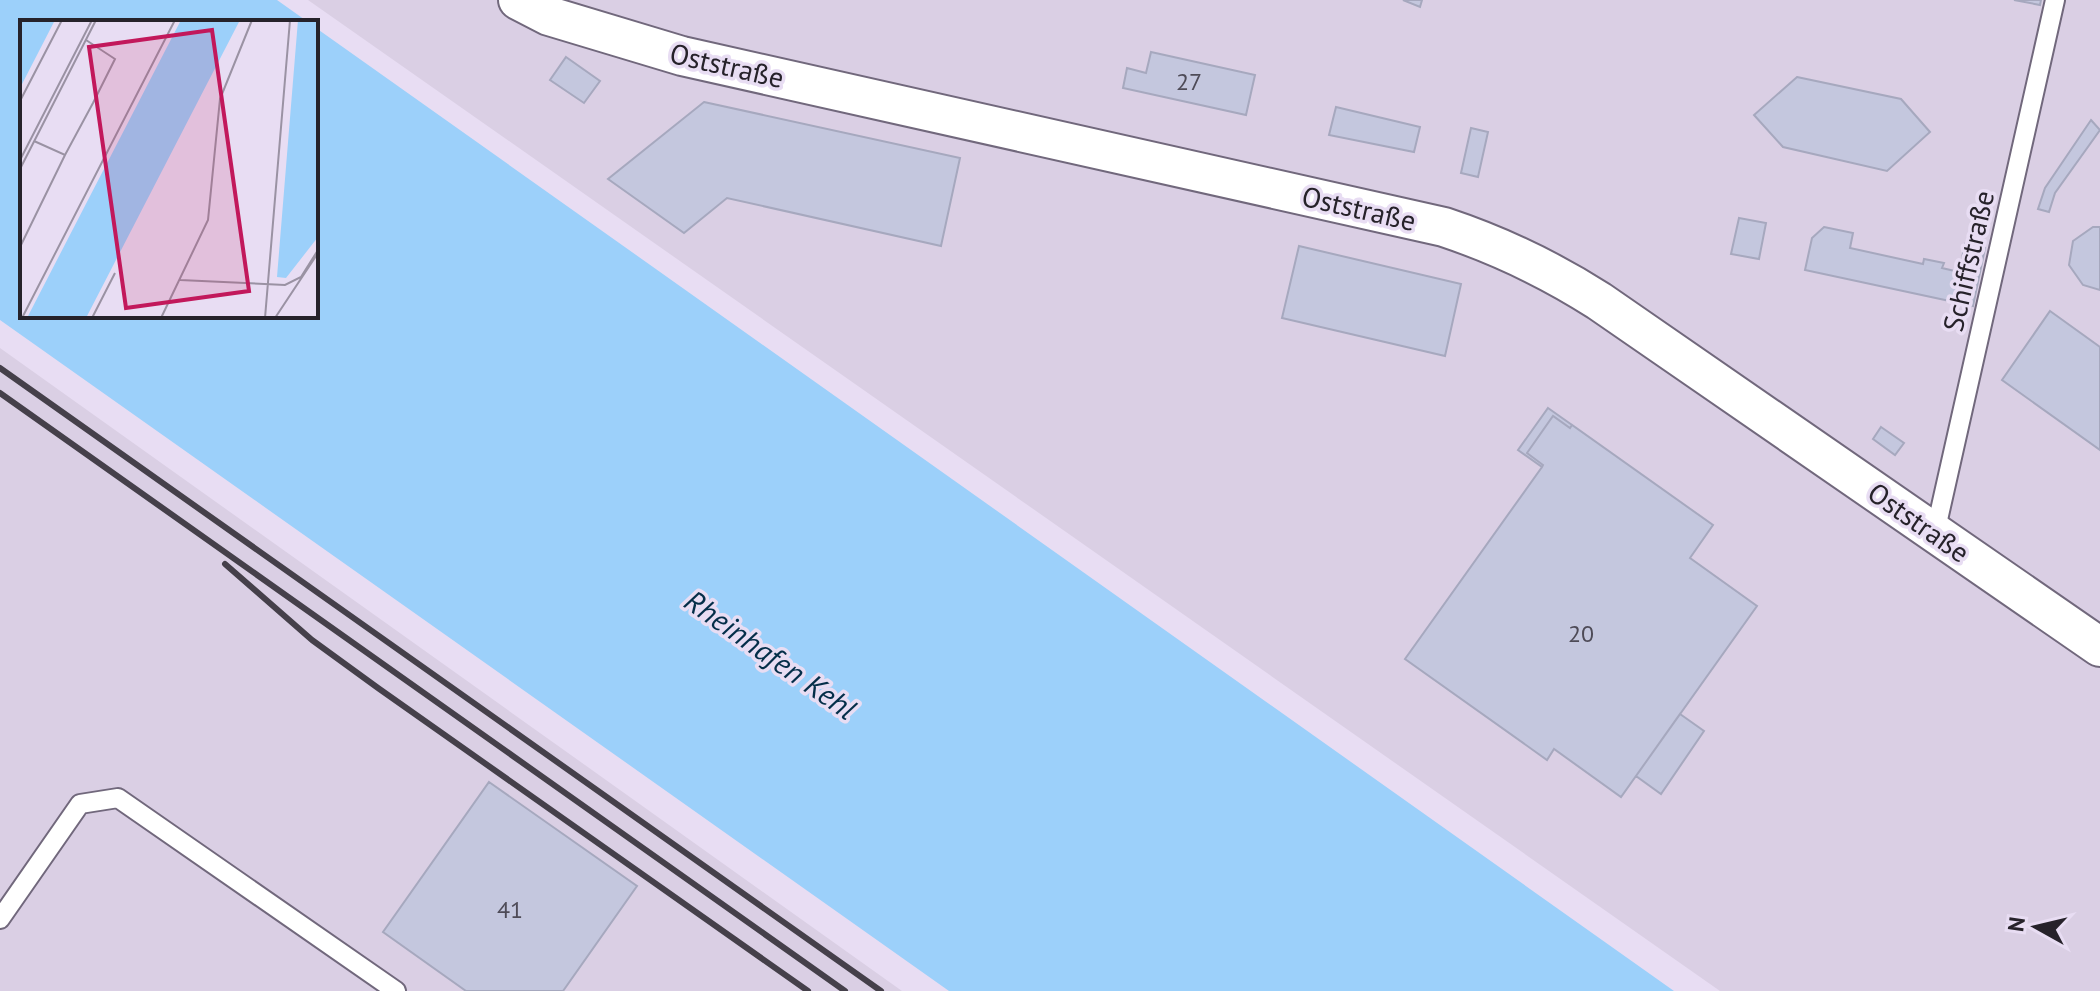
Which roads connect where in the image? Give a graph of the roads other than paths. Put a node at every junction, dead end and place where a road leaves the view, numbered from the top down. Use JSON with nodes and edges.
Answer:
{"nodes":[{"id":1,"x":518,"y":0,"type":"edge"},
{"id":2,"x":2055,"y":0,"type":"edge"},
{"id":3,"x":1935,"y":533,"type":"junction"},
{"id":4,"x":2100,"y":647,"type":"edge"},
{"id":5,"x":0,"y":919,"type":"edge"},
{"id":6,"x":396,"y":991,"type":"edge"}],
"edges":[{"from":1,"to":3,"type":"street","name":"Oststraße"},
{"from":2,"to":3,"type":"lane","name":"Schiffstraße"},
{"from":3,"to":4,"type":"street","name":"Oststraße"},
{"from":5,"to":6,"type":"lane"}]}
